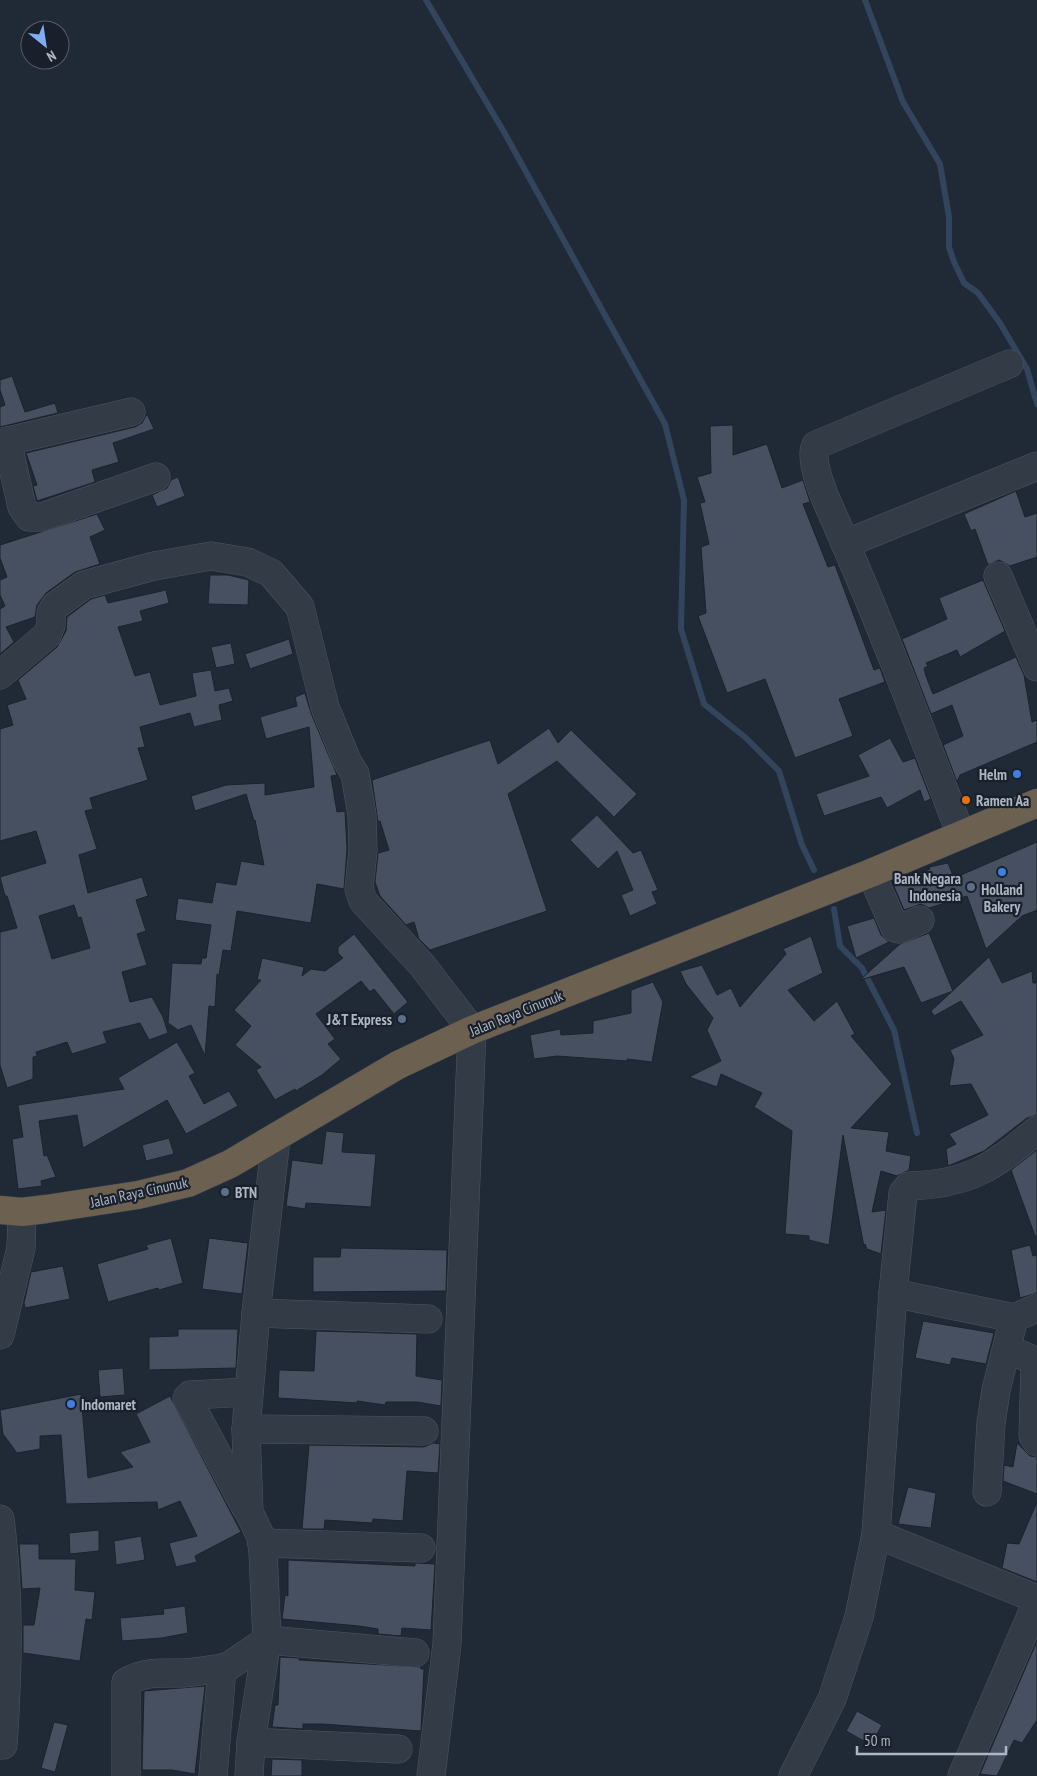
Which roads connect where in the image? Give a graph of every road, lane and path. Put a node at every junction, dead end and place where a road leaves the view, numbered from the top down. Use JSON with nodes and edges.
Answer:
{"nodes":[{"id":1,"x":1009,"y":364,"type":"dead end"},
{"id":2,"x":131,"y":412,"type":"dead end"},
{"id":3,"x":4,"y":442,"type":"edge"},
{"id":4,"x":1037,"y":466,"type":"edge"},
{"id":5,"x":156,"y":477,"type":"dead end"},
{"id":6,"x":845,"y":544,"type":"junction"},
{"id":7,"x":998,"y":576,"type":"dead end"},
{"id":8,"x":1037,"y":667,"type":"edge"},
{"id":9,"x":0,"y":675,"type":"edge"},
{"id":10,"x":1037,"y":803,"type":"edge"},
{"id":11,"x":961,"y":835,"type":"junction"},
{"id":12,"x":871,"y":873,"type":"junction"},
{"id":13,"x":920,"y":920,"type":"dead end"},
{"id":14,"x":472,"y":1030,"type":"junction"},
{"id":15,"x":1037,"y":1130,"type":"edge"},
{"id":16,"x":276,"y":1138,"type":"junction"},
{"id":17,"x":11,"y":1211,"type":"edge"},
{"id":18,"x":893,"y":1293,"type":"junction"},
{"id":19,"x":256,"y":1313,"type":"junction"},
{"id":20,"x":1025,"y":1313,"type":"edge"},
{"id":21,"x":428,"y":1319,"type":"dead end"},
{"id":22,"x":0,"y":1335,"type":"edge"},
{"id":23,"x":1007,"y":1349,"type":"junction"},
{"id":24,"x":248,"y":1392,"type":"junction"},
{"id":25,"x":246,"y":1429,"type":"junction"},
{"id":26,"x":424,"y":1431,"type":"dead end"},
{"id":27,"x":1037,"y":1442,"type":"edge"},
{"id":28,"x":987,"y":1492,"type":"dead end"},
{"id":29,"x":249,"y":1512,"type":"junction"},
{"id":30,"x":0,"y":1519,"type":"edge"},
{"id":31,"x":876,"y":1534,"type":"junction"},
{"id":32,"x":262,"y":1543,"type":"junction"},
{"id":33,"x":421,"y":1548,"type":"dead end"},
{"id":34,"x":2,"y":1552,"type":"edge"},
{"id":35,"x":1037,"y":1600,"type":"edge"},
{"id":36,"x":267,"y":1640,"type":"junction"},
{"id":37,"x":415,"y":1653,"type":"dead end"},
{"id":38,"x":222,"y":1668,"type":"junction"},
{"id":39,"x":251,"y":1742,"type":"junction"},
{"id":40,"x":3,"y":1745,"type":"dead end"},
{"id":41,"x":398,"y":1749,"type":"dead end"},
{"id":42,"x":126,"y":1776,"type":"edge"},
{"id":43,"x":213,"y":1776,"type":"edge"},
{"id":44,"x":249,"y":1776,"type":"edge"},
{"id":45,"x":431,"y":1776,"type":"edge"},
{"id":46,"x":793,"y":1776,"type":"edge"},
{"id":47,"x":962,"y":1776,"type":"edge"}],
"edges":[{"from":1,"to":6,"type":"street"},
{"from":2,"to":3,"type":"street"},
{"from":3,"to":5,"type":"street"},
{"from":4,"to":6,"type":"street"},
{"from":6,"to":11,"type":"street"},
{"from":7,"to":8,"type":"street"},
{"from":9,"to":14,"type":"street"},
{"from":10,"to":11,"type":"highway","name":"Jalan Raya Cinunuk"},
{"from":11,"to":12,"type":"highway","name":"Jalan Raya Cinunuk"},
{"from":12,"to":13,"type":"street"},
{"from":12,"to":14,"type":"highway","name":"Jalan Raya Cinunuk"},
{"from":14,"to":16,"type":"highway","name":"Jalan Raya Cinunuk"},
{"from":14,"to":45,"type":"street"},
{"from":15,"to":18,"type":"street"},
{"from":16,"to":17,"type":"highway","name":"Jalan Raya Cinunuk"},
{"from":16,"to":19,"type":"street"},
{"from":17,"to":22,"type":"street"},
{"from":18,"to":20,"type":"street"},
{"from":18,"to":31,"type":"street"},
{"from":19,"to":21,"type":"street"},
{"from":19,"to":24,"type":"street"},
{"from":20,"to":23,"type":"street"},
{"from":23,"to":27,"type":"street"},
{"from":23,"to":28,"type":"street"},
{"from":24,"to":25,"type":"street"},
{"from":24,"to":29,"type":"street"},
{"from":25,"to":26,"type":"street"},
{"from":25,"to":29,"type":"street"},
{"from":29,"to":32,"type":"street"},
{"from":30,"to":34,"type":"street"},
{"from":31,"to":35,"type":"street"},
{"from":31,"to":46,"type":"street"},
{"from":32,"to":33,"type":"street"},
{"from":32,"to":36,"type":"street"},
{"from":34,"to":40,"type":"street"},
{"from":35,"to":47,"type":"street"},
{"from":36,"to":37,"type":"street"},
{"from":36,"to":38,"type":"street"},
{"from":36,"to":39,"type":"street"},
{"from":38,"to":42,"type":"street"},
{"from":38,"to":43,"type":"street"},
{"from":39,"to":41,"type":"street"},
{"from":39,"to":44,"type":"street"}]}
